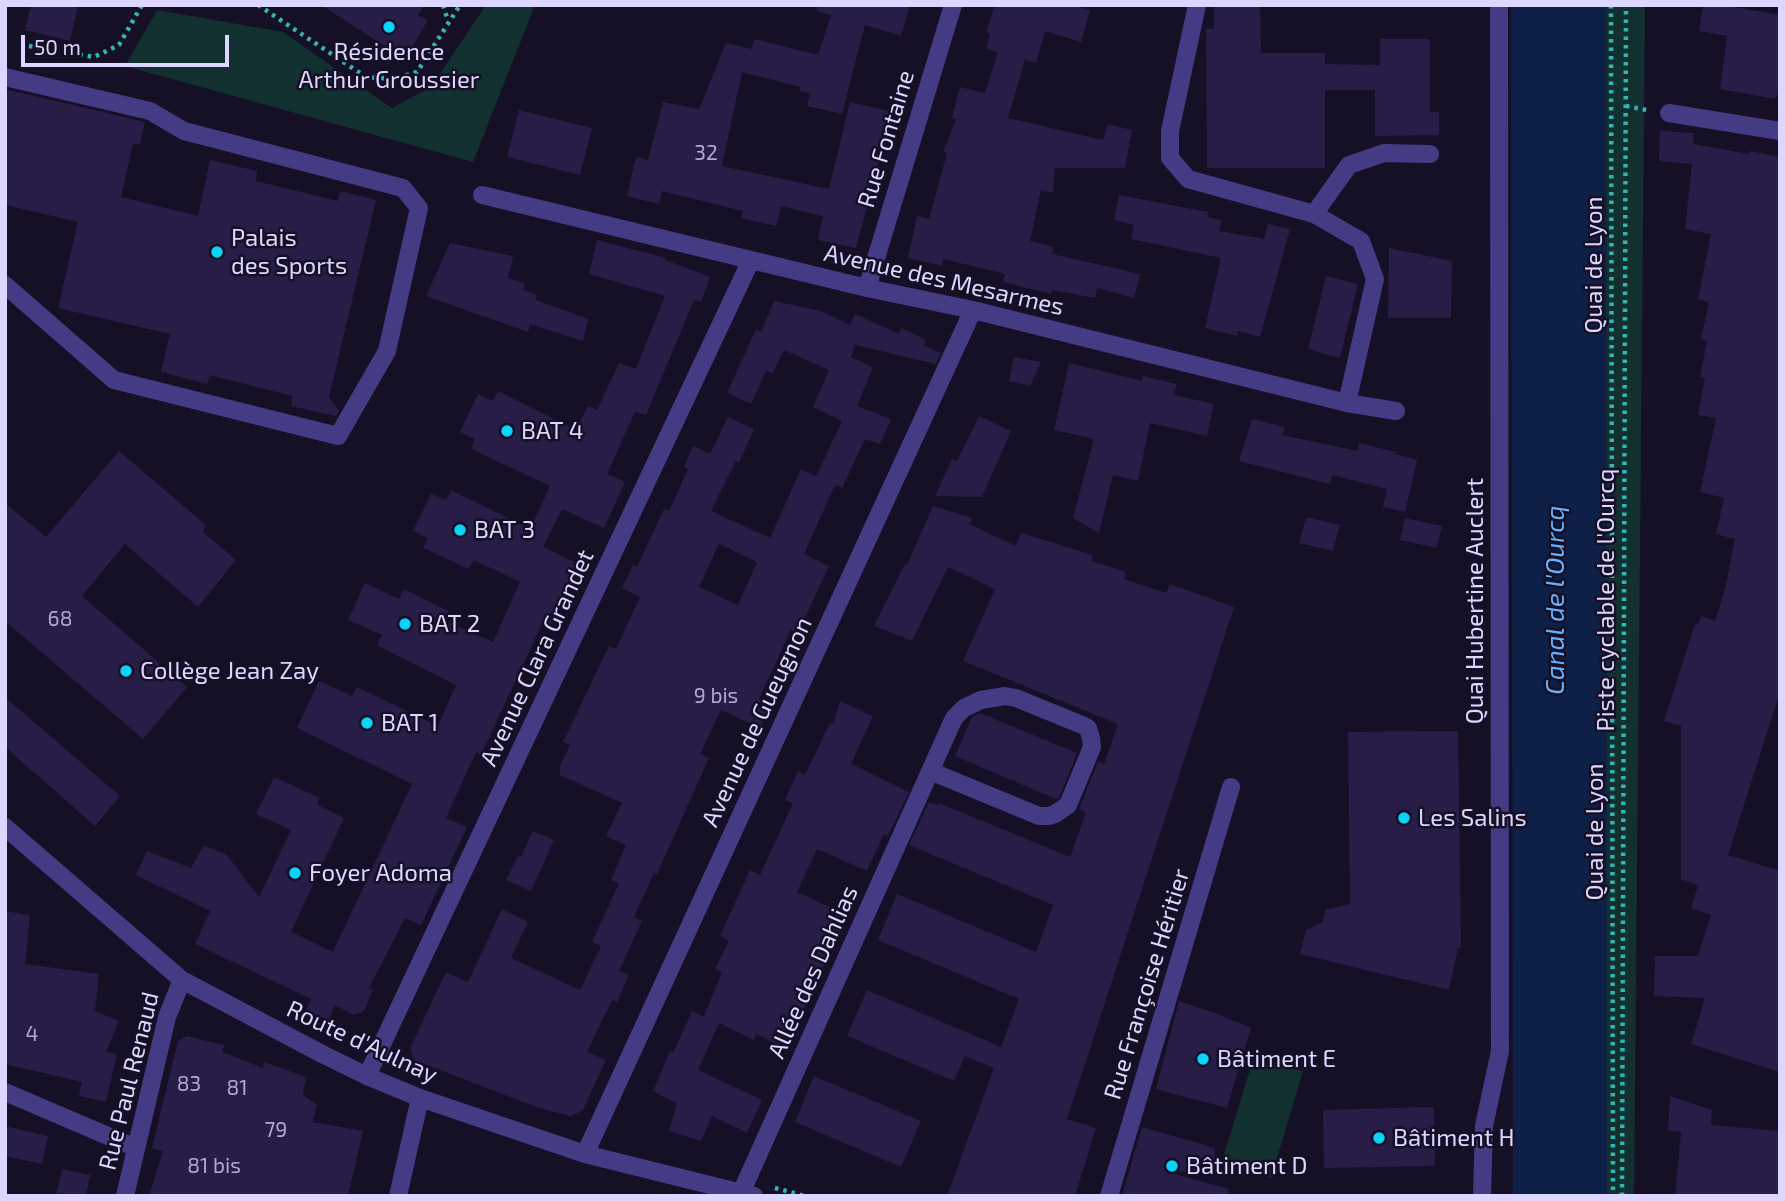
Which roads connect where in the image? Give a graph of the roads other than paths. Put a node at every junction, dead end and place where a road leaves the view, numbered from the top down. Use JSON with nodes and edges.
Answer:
{"nodes":[{"id":1,"x":953,"y":5,"type":"edge"},
{"id":2,"x":1197,"y":5,"type":"edge"},
{"id":3,"x":1499,"y":5,"type":"edge"},
{"id":4,"x":5,"y":76,"type":"edge"},
{"id":5,"x":1669,"y":113,"type":"dead end"},
{"id":6,"x":1780,"y":131,"type":"edge"},
{"id":7,"x":1430,"y":154,"type":"dead end"},
{"id":8,"x":482,"y":195,"type":"dead end"},
{"id":9,"x":1314,"y":214,"type":"junction"},
{"id":10,"x":751,"y":260,"type":"junction"},
{"id":11,"x":5,"y":285,"type":"edge"},
{"id":12,"x":866,"y":288,"type":"junction"},
{"id":13,"x":973,"y":310,"type":"junction"},
{"id":14,"x":1347,"y":403,"type":"junction"},
{"id":15,"x":1396,"y":411,"type":"dead end"},
{"id":16,"x":930,"y":771,"type":"junction"},
{"id":17,"x":1231,"y":787,"type":"dead end"},
{"id":18,"x":5,"y":827,"type":"edge"},
{"id":19,"x":182,"y":980,"type":"junction"},
{"id":20,"x":367,"y":1076,"type":"junction"},
{"id":21,"x":5,"y":1093,"type":"edge"},
{"id":22,"x":420,"y":1098,"type":"junction"},
{"id":23,"x":136,"y":1148,"type":"junction"},
{"id":24,"x":585,"y":1154,"type":"junction"},
{"id":25,"x":697,"y":1189,"type":"edge"},
{"id":26,"x":747,"y":1194,"type":"edge"},
{"id":27,"x":125,"y":1196,"type":"edge"},
{"id":28,"x":398,"y":1196,"type":"edge"},
{"id":29,"x":1109,"y":1196,"type":"edge"},
{"id":30,"x":1482,"y":1196,"type":"edge"}],
"edges":[{"from":1,"to":12,"type":"street","name":"Rue Fontaine"},
{"from":2,"to":9,"type":"street"},
{"from":3,"to":30,"type":"street","name":"Quai Hubertine Auclert"},
{"from":4,"to":11,"type":"street"},
{"from":5,"to":6,"type":"street"},
{"from":7,"to":9,"type":"street"},
{"from":8,"to":10,"type":"street","name":"Avenue des Mesarmes"},
{"from":9,"to":14,"type":"street"},
{"from":10,"to":12,"type":"street","name":"Avenue des Mesarmes"},
{"from":10,"to":20,"type":"street","name":"Avenue Clara Grandet"},
{"from":12,"to":13,"type":"street","name":"Avenue des Mesarmes"},
{"from":13,"to":14,"type":"street","name":"Avenue des Mesarmes"},
{"from":13,"to":24,"type":"street","name":"Avenue de Gueugnon"},
{"from":14,"to":15,"type":"street","name":"Avenue des Mesarmes"},
{"from":16,"to":16,"type":"street","name":"Allée des Dahlias"},
{"from":16,"to":26,"type":"street","name":"Allée des Dahlias"},
{"from":17,"to":29,"type":"street","name":"Rue Françoise Héritier"},
{"from":18,"to":19,"type":"street","name":"Route d'Aulnay"},
{"from":19,"to":20,"type":"street","name":"Route d'Aulnay"},
{"from":19,"to":23,"type":"street","name":"Rue Paul Renaud"},
{"from":20,"to":22,"type":"street","name":"Route d'Aulnay"},
{"from":21,"to":23,"type":"street"},
{"from":22,"to":24,"type":"street","name":"Route d'Aulnay"},
{"from":22,"to":28,"type":"street"},
{"from":23,"to":27,"type":"street","name":"Rue Paul Renaud"},
{"from":24,"to":25,"type":"street","name":"Route d'Aulnay"},
{"from":25,"to":26,"type":"street","name":"Route d'Aulnay"}]}
